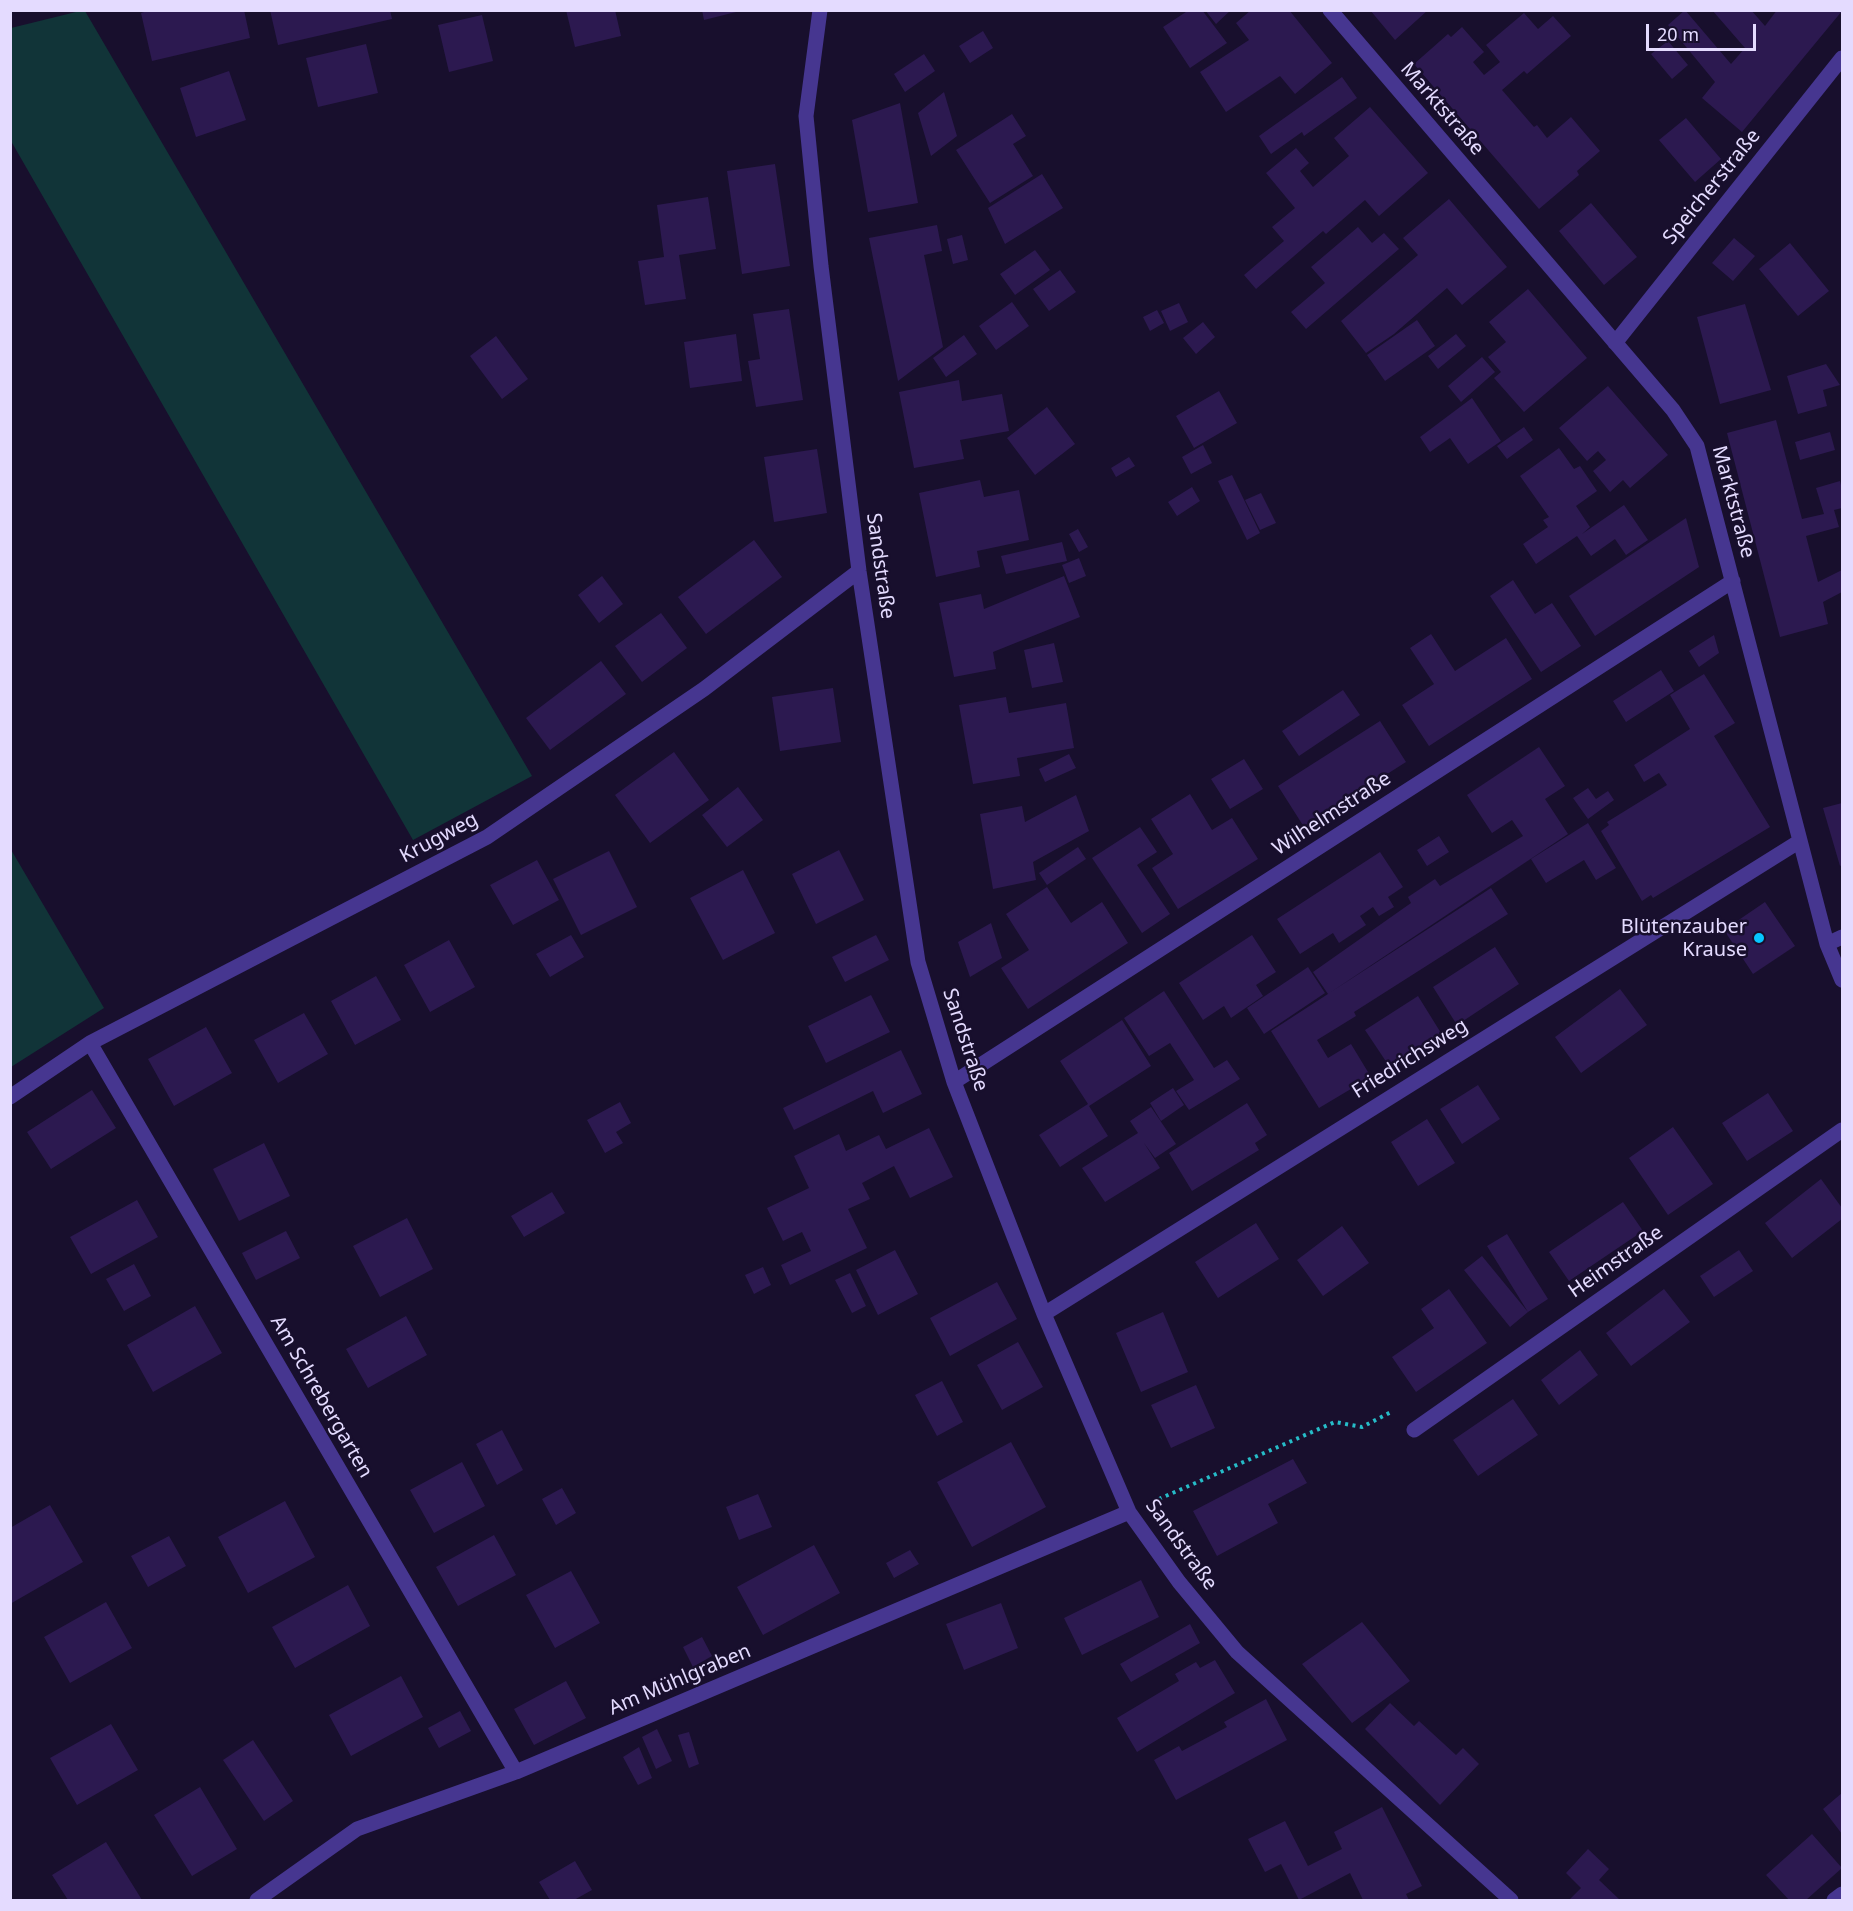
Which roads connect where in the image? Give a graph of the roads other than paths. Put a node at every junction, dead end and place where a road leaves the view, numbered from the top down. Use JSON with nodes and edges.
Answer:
{"nodes":[{"id":1,"x":820,"y":10,"type":"edge"},
{"id":2,"x":1330,"y":10,"type":"edge"},
{"id":3,"x":1842,"y":58,"type":"edge"},
{"id":4,"x":1615,"y":343,"type":"junction"},
{"id":5,"x":859,"y":571,"type":"junction"},
{"id":6,"x":1733,"y":581,"type":"junction"},
{"id":7,"x":1800,"y":841,"type":"junction"},
{"id":8,"x":1842,"y":937,"type":"edge"},
{"id":9,"x":1827,"y":944,"type":"junction"},
{"id":10,"x":1842,"y":980,"type":"edge"},
{"id":11,"x":90,"y":1043,"type":"junction"},
{"id":12,"x":954,"y":1082,"type":"junction"},
{"id":13,"x":10,"y":1097,"type":"edge"},
{"id":14,"x":1842,"y":1130,"type":"edge"},
{"id":15,"x":1044,"y":1314,"type":"junction"},
{"id":16,"x":1414,"y":1430,"type":"dead end"},
{"id":17,"x":1129,"y":1512,"type":"junction"},
{"id":18,"x":516,"y":1772,"type":"junction"},
{"id":19,"x":1842,"y":1894,"type":"edge"},
{"id":20,"x":257,"y":1900,"type":"edge"},
{"id":21,"x":1511,"y":1900,"type":"edge"},
{"id":22,"x":1834,"y":1900,"type":"edge"}],
"edges":[{"from":1,"to":5,"type":"street","name":"Sandstraße"},
{"from":2,"to":4,"type":"street","name":"Marktstraße"},
{"from":3,"to":4,"type":"street","name":"Speicherstraße"},
{"from":4,"to":6,"type":"street","name":"Marktstraße"},
{"from":5,"to":11,"type":"street","name":"Krugweg"},
{"from":5,"to":12,"type":"street","name":"Sandstraße"},
{"from":6,"to":7,"type":"street","name":"Marktstraße"},
{"from":6,"to":12,"type":"street","name":"Wilhelmstraße"},
{"from":7,"to":9,"type":"street","name":"Marktstraße"},
{"from":7,"to":15,"type":"street","name":"Friedrichsweg"},
{"from":8,"to":9,"type":"street"},
{"from":9,"to":10,"type":"street","name":"Marktstraße"},
{"from":11,"to":13,"type":"street","name":"Krugweg"},
{"from":11,"to":18,"type":"street","name":"Am Schrebergarten"},
{"from":12,"to":15,"type":"street","name":"Sandstraße"},
{"from":14,"to":16,"type":"street","name":"Heimstraße"},
{"from":15,"to":17,"type":"street","name":"Sandstraße"},
{"from":17,"to":18,"type":"street","name":"Am Mühlgraben"},
{"from":17,"to":21,"type":"street","name":"Sandstraße"},
{"from":18,"to":20,"type":"street","name":"Am Mühlgraben"},
{"from":19,"to":22,"type":"street"}]}
